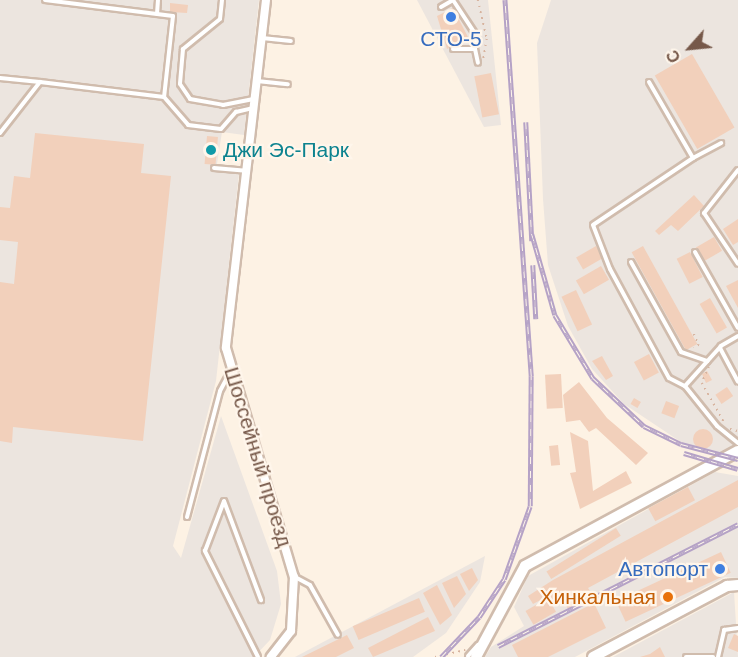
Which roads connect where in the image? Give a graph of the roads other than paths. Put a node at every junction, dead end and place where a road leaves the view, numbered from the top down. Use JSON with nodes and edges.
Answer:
{"nodes":[{"id":1,"x":45,"y":0,"type":"edge"},
{"id":2,"x":158,"y":0,"type":"edge"},
{"id":3,"x":222,"y":0,"type":"edge"},
{"id":4,"x":266,"y":0,"type":"edge"},
{"id":5,"x":453,"y":0,"type":"edge"},
{"id":6,"x":441,"y":7,"type":"dead end"},
{"id":7,"x":157,"y":14,"type":"junction"},
{"id":8,"x":262,"y":38,"type":"junction"},
{"id":9,"x":291,"y":41,"type":"dead end"},
{"id":10,"x":453,"y":49,"type":"dead end"},
{"id":11,"x":475,"y":49,"type":"junction"},
{"id":12,"x":478,"y":63,"type":"road end"},
{"id":13,"x":0,"y":78,"type":"edge"},
{"id":14,"x":257,"y":81,"type":"junction"},
{"id":15,"x":40,"y":82,"type":"junction"},
{"id":16,"x":649,"y":82,"type":"dead end"},
{"id":17,"x":288,"y":84,"type":"dead end"},
{"id":18,"x":164,"y":97,"type":"junction"},
{"id":19,"x":254,"y":99,"type":"junction"},
{"id":20,"x":253,"y":108,"type":"junction"},
{"id":21,"x":0,"y":133,"type":"edge"},
{"id":22,"x":721,"y":143,"type":"dead end"},
{"id":23,"x":693,"y":158,"type":"junction"},
{"id":24,"x":214,"y":168,"type":"dead end"},
{"id":25,"x":738,"y":170,"type":"edge"},
{"id":26,"x":247,"y":171,"type":"junction"},
{"id":27,"x":695,"y":252,"type":"dead end"},
{"id":28,"x":631,"y":262,"type":"dead end"},
{"id":29,"x":738,"y":264,"type":"edge"},
{"id":30,"x":738,"y":328,"type":"edge"},
{"id":31,"x":738,"y":336,"type":"edge"},
{"id":32,"x":720,"y":348,"type":"junction"},
{"id":33,"x":707,"y":362,"type":"junction"},
{"id":34,"x":230,"y":372,"type":"junction"},
{"id":35,"x":738,"y":382,"type":"edge"},
{"id":36,"x":685,"y":386,"type":"junction"},
{"id":37,"x":738,"y":443,"type":"edge"},
{"id":38,"x":738,"y":451,"type":"edge"},
{"id":39,"x":187,"y":517,"type":"dead end"},
{"id":40,"x":294,"y":577,"type":"junction"},
{"id":41,"x":738,"y":585,"type":"edge"},
{"id":42,"x":261,"y":600,"type":"dead end"},
{"id":43,"x":738,"y":627,"type":"edge"},
{"id":44,"x":338,"y":635,"type":"dead end"},
{"id":45,"x":471,"y":655,"type":"edge"},
{"id":46,"x":258,"y":657,"type":"edge"},
{"id":47,"x":272,"y":657,"type":"edge"},
{"id":48,"x":593,"y":657,"type":"edge"},
{"id":49,"x":686,"y":657,"type":"edge"},
{"id":50,"x":716,"y":657,"type":"edge"}],
"edges":[{"from":1,"to":7,"type":"lane"},
{"from":2,"to":7,"type":"lane"},
{"from":3,"to":19,"type":"lane"},
{"from":4,"to":8,"type":"street","name":"Шоссейный проезд"},
{"from":5,"to":6,"type":"lane"},
{"from":5,"to":11,"type":"lane"},
{"from":7,"to":18,"type":"lane"},
{"from":8,"to":9,"type":"lane"},
{"from":8,"to":14,"type":"street","name":"Шоссейный проезд"},
{"from":10,"to":11,"type":"lane"},
{"from":11,"to":12,"type":"lane"},
{"from":13,"to":15,"type":"lane"},
{"from":14,"to":17,"type":"lane"},
{"from":14,"to":19,"type":"street","name":"Шоссейный проезд"},
{"from":15,"to":18,"type":"lane"},
{"from":15,"to":21,"type":"lane"},
{"from":16,"to":23,"type":"lane"},
{"from":18,"to":20,"type":"lane"},
{"from":19,"to":20,"type":"street","name":"Шоссейный проезд"},
{"from":20,"to":26,"type":"street","name":"Шоссейный проезд"},
{"from":22,"to":23,"type":"lane"},
{"from":23,"to":36,"type":"lane"},
{"from":24,"to":26,"type":"lane"},
{"from":25,"to":29,"type":"lane"},
{"from":26,"to":34,"type":"street","name":"Шоссейный проезд"},
{"from":27,"to":30,"type":"lane"},
{"from":28,"to":33,"type":"lane"},
{"from":31,"to":32,"type":"lane"},
{"from":32,"to":33,"type":"lane"},
{"from":32,"to":35,"type":"lane"},
{"from":33,"to":36,"type":"lane"},
{"from":34,"to":39,"type":"lane"},
{"from":34,"to":40,"type":"street","name":"Шоссейный проезд"},
{"from":36,"to":37,"type":"lane"},
{"from":38,"to":45,"type":"street"},
{"from":40,"to":44,"type":"lane"},
{"from":40,"to":47,"type":"street","name":"Шоссейный проезд"},
{"from":41,"to":48,"type":"street"},
{"from":42,"to":46,"type":"lane"},
{"from":43,"to":50,"type":"lane"},
{"from":49,"to":50,"type":"lane"}]}
